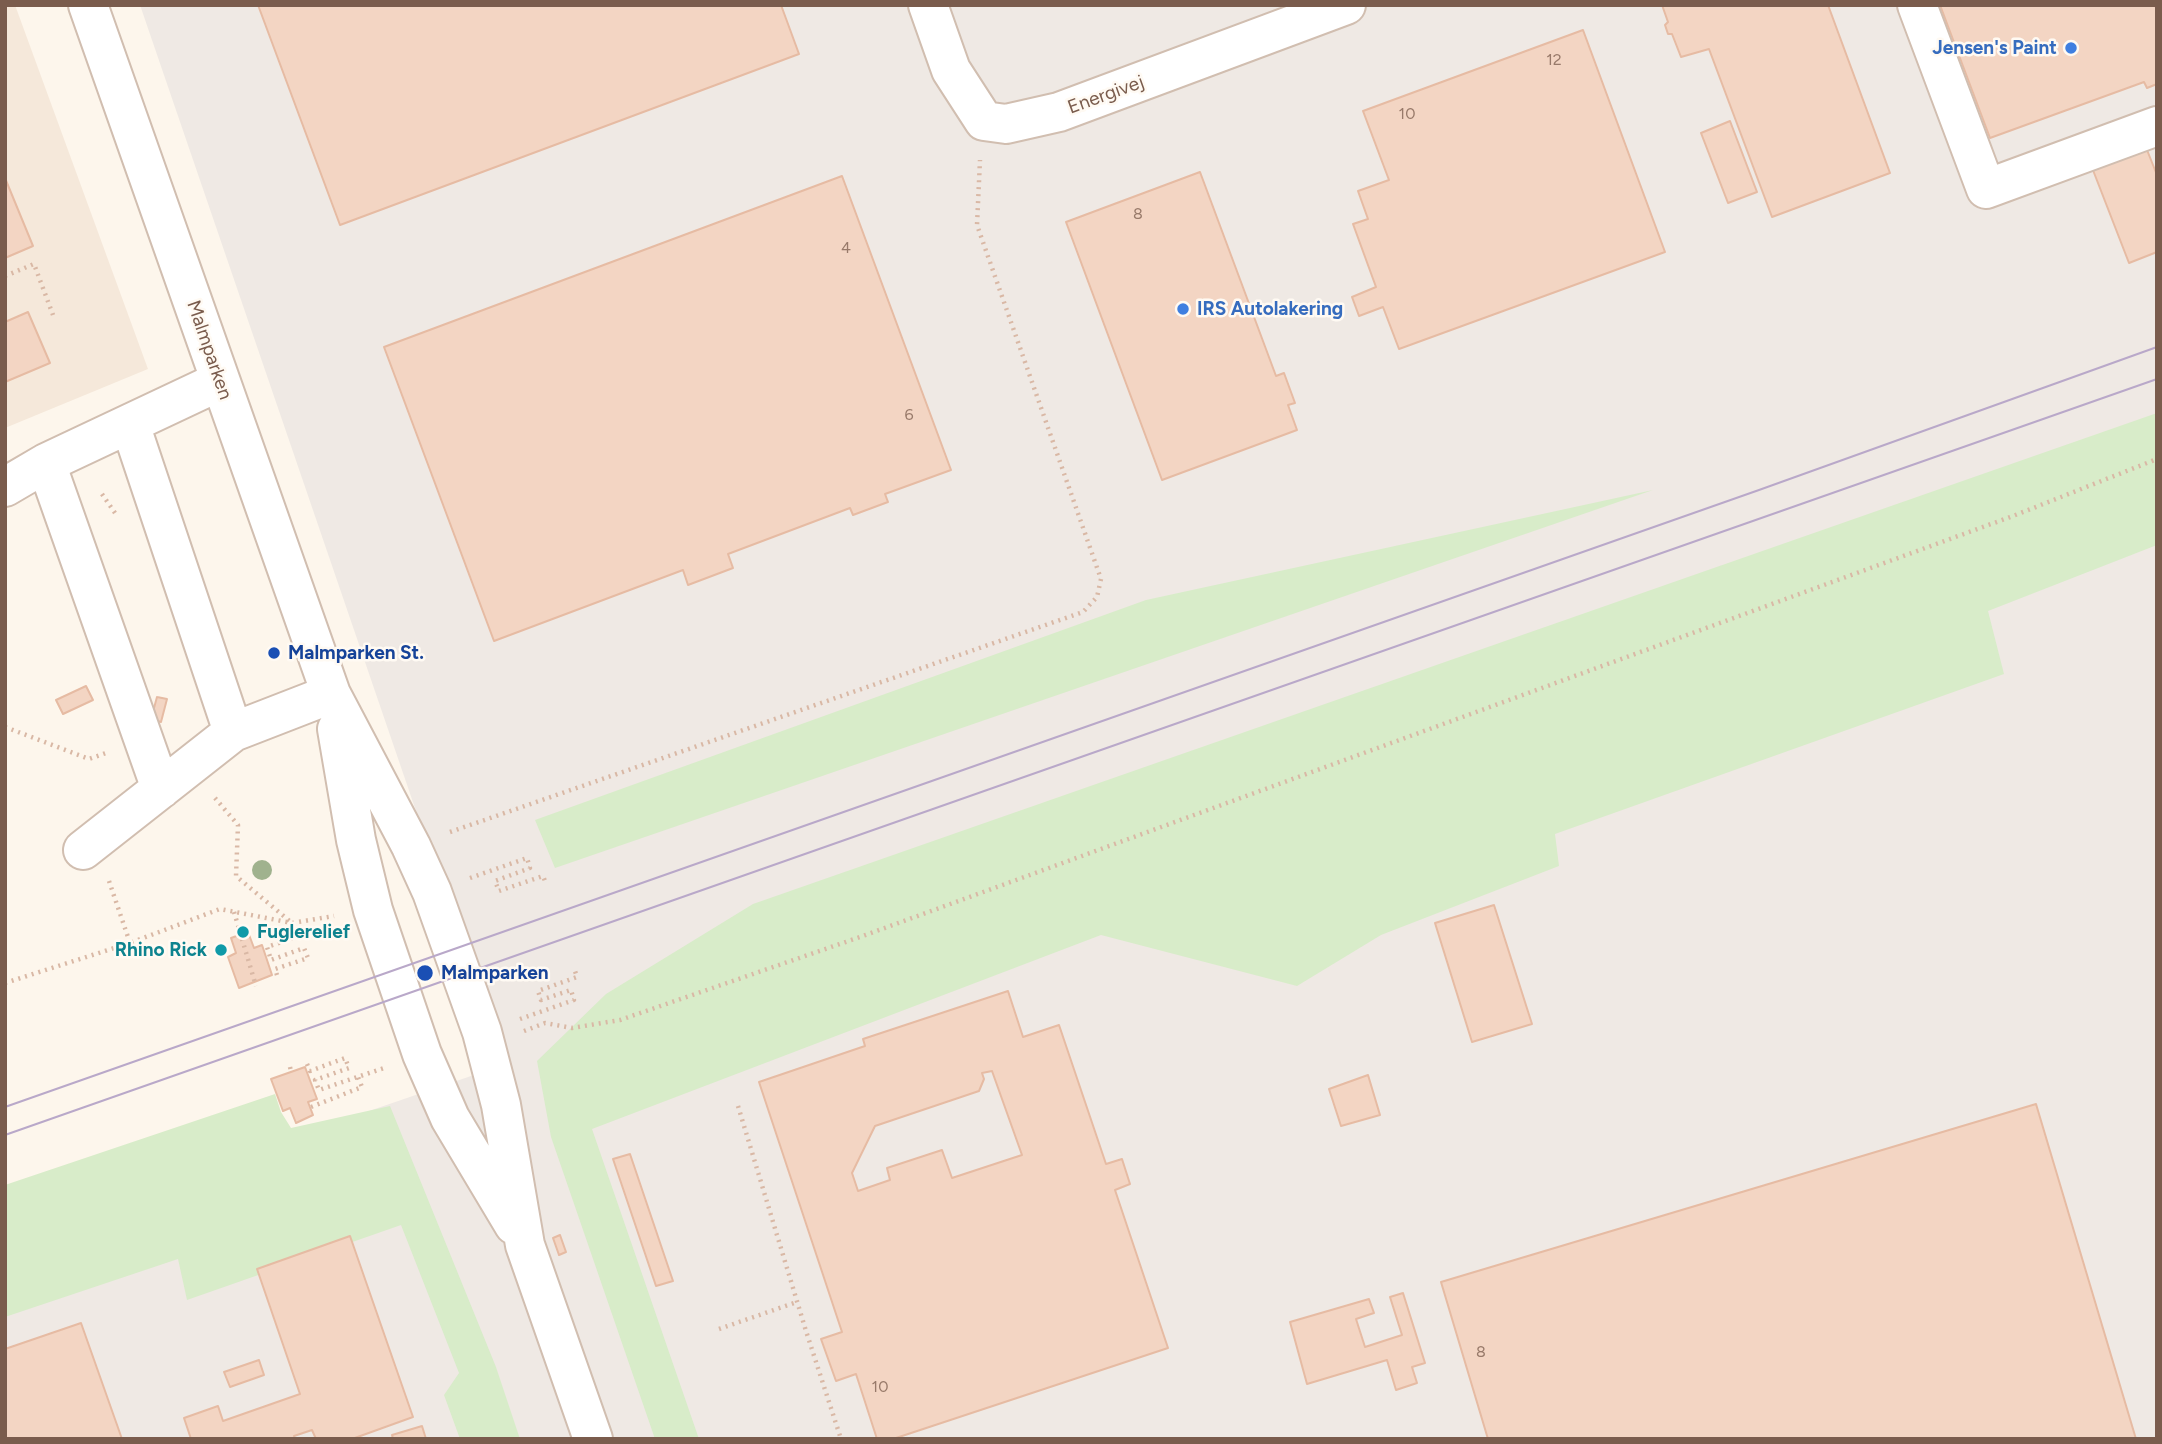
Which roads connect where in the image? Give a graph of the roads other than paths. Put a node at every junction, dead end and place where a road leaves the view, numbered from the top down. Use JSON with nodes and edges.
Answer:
{"nodes":[{"id":1,"x":88,"y":5,"type":"edge"},
{"id":2,"x":928,"y":5,"type":"edge"},
{"id":3,"x":1346,"y":5,"type":"edge"},
{"id":4,"x":1917,"y":5,"type":"edge"},
{"id":5,"x":2157,"y":125,"type":"edge"},
{"id":6,"x":220,"y":381,"type":"junction"},
{"id":7,"x":130,"y":424,"type":"junction"},
{"id":8,"x":47,"y":463,"type":"junction"},
{"id":9,"x":5,"y":487,"type":"edge"},
{"id":10,"x":331,"y":694,"type":"junction"},
{"id":11,"x":233,"y":732,"type":"junction"},
{"id":12,"x":161,"y":789,"type":"junction"},
{"id":13,"x":83,"y":850,"type":"road end"},
{"id":14,"x":526,"y":1245,"type":"junction"},
{"id":15,"x":593,"y":1439,"type":"edge"}],
"edges":[{"from":1,"to":6,"type":"street","name":"Malmparken"},
{"from":2,"to":3,"type":"street","name":"Energivej"},
{"from":4,"to":5,"type":"street"},
{"from":6,"to":7,"type":"street"},
{"from":6,"to":10,"type":"street","name":"Malmparken"},
{"from":7,"to":8,"type":"street"},
{"from":7,"to":11,"type":"street"},
{"from":8,"to":9,"type":"street"},
{"from":8,"to":12,"type":"street"},
{"from":10,"to":11,"type":"street"},
{"from":10,"to":14,"type":"street","name":"Malmparken"},
{"from":10,"to":14,"type":"street","name":"Malmparken"},
{"from":11,"to":12,"type":"street"},
{"from":12,"to":13,"type":"street"},
{"from":14,"to":15,"type":"street","name":"Malmparken"}]}
